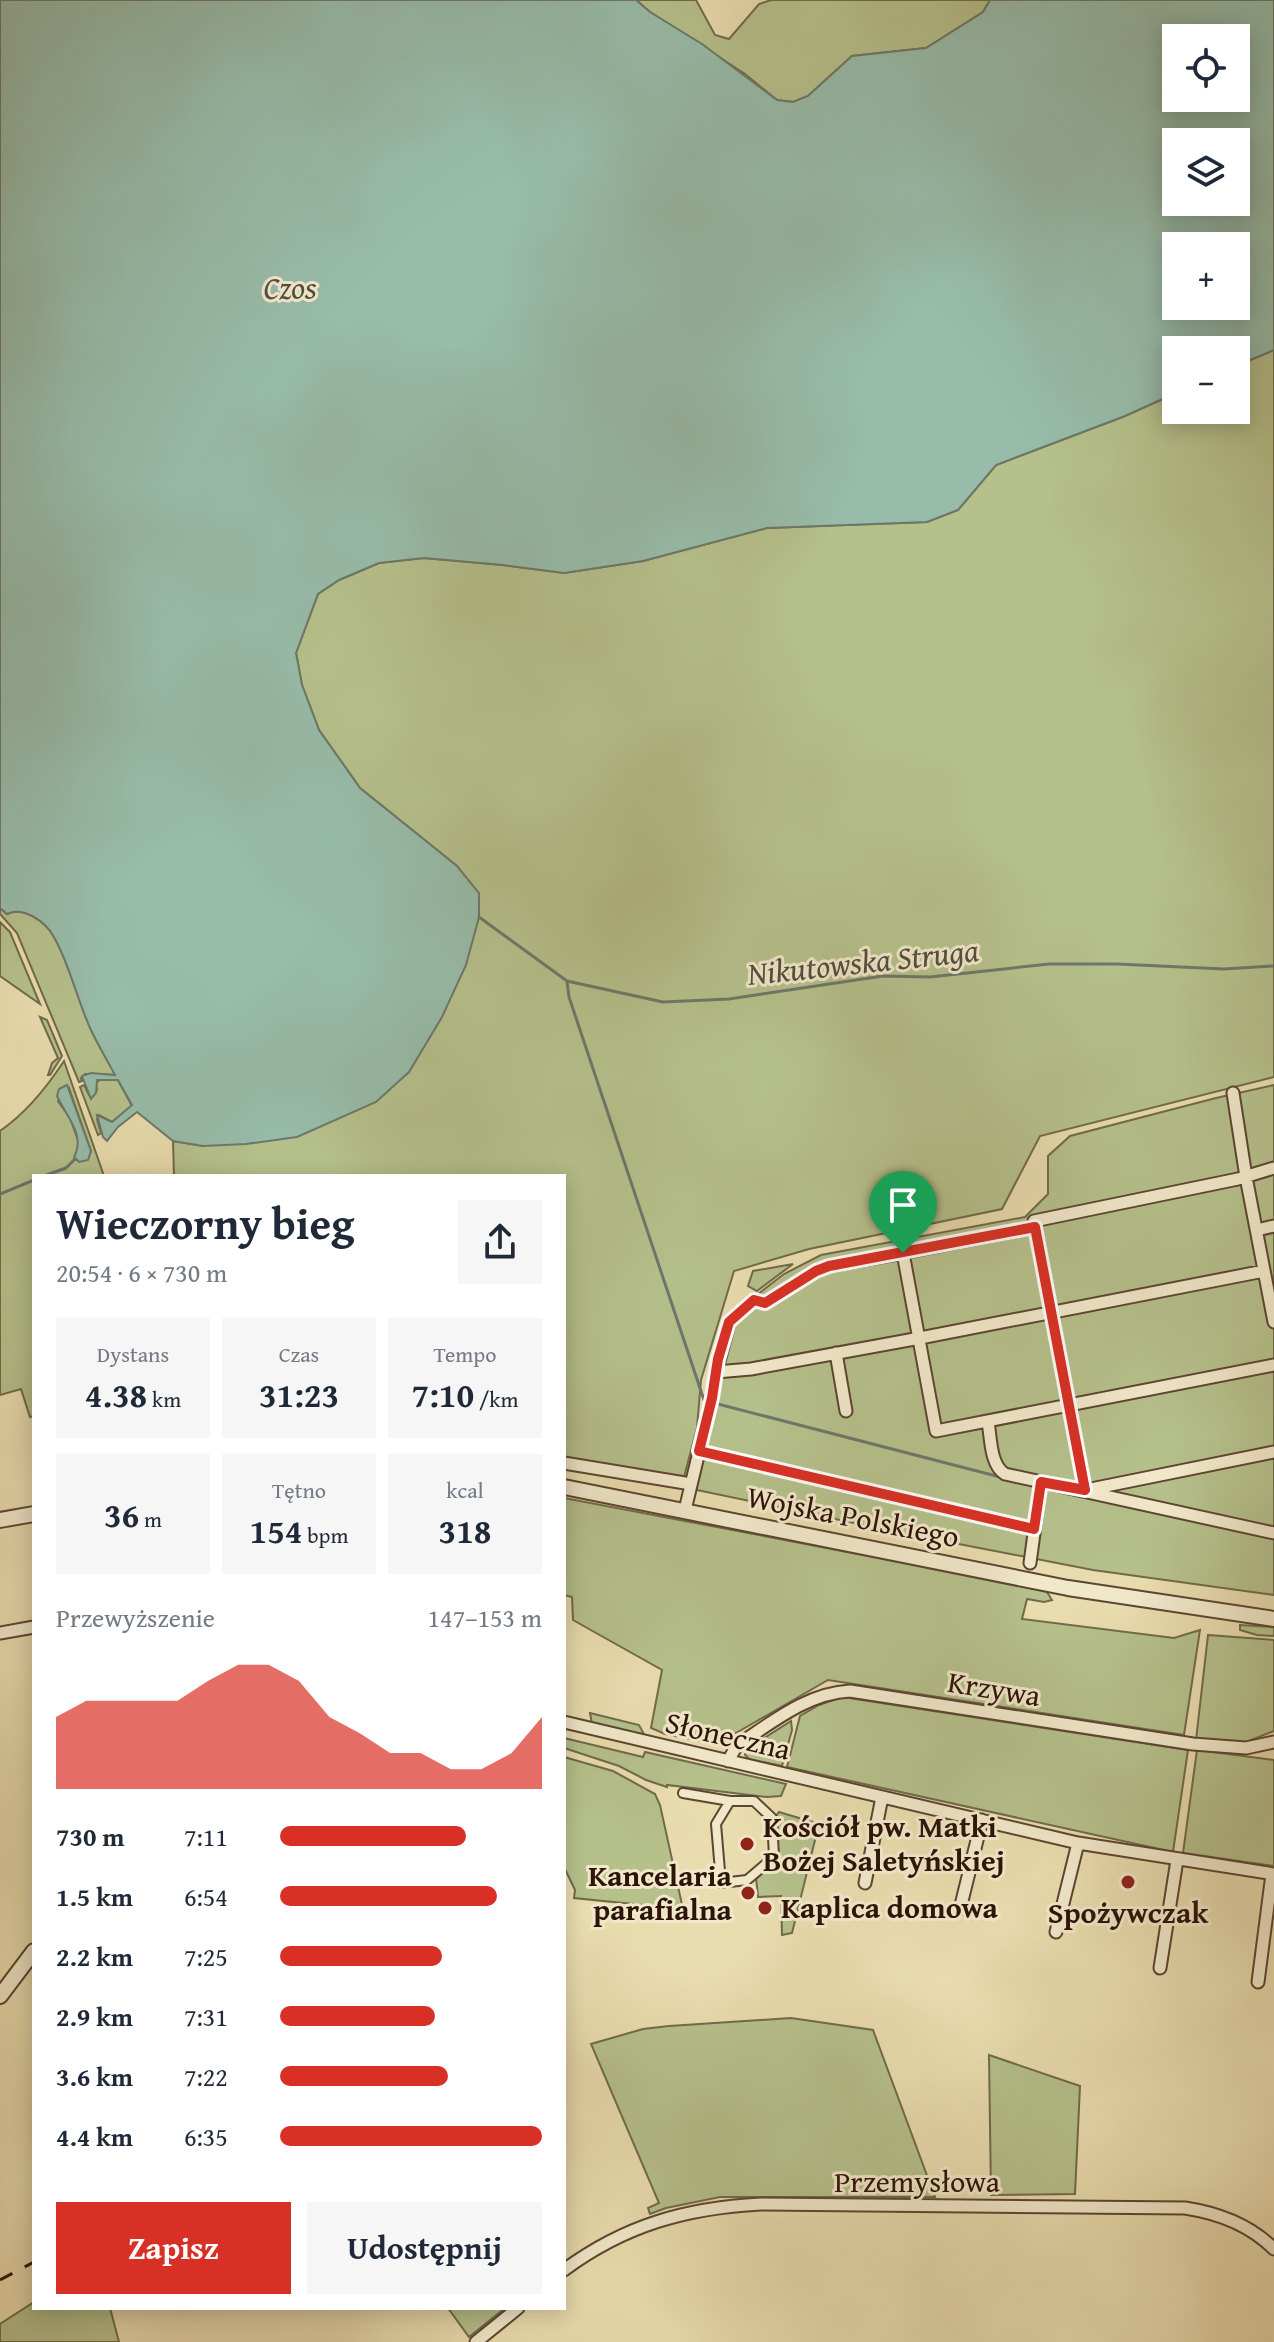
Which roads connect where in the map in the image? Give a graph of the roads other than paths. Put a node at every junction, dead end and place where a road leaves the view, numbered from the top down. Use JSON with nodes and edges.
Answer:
{"nodes":[{"id":1,"x":1233,"y":1093,"type":"dead end"},
{"id":2,"x":1274,"y":1168,"type":"edge"},
{"id":3,"x":1246,"y":1177,"type":"junction"},
{"id":4,"x":1274,"y":1226,"type":"edge"},
{"id":5,"x":1035,"y":1227,"type":"junction"},
{"id":6,"x":1257,"y":1230,"type":"junction"},
{"id":7,"x":903,"y":1253,"type":"junction"},
{"id":8,"x":1264,"y":1271,"type":"junction"},
{"id":9,"x":1051,"y":1313,"type":"junction"},
{"id":10,"x":1274,"y":1322,"type":"edge"},
{"id":11,"x":920,"y":1338,"type":"junction"},
{"id":12,"x":836,"y":1353,"type":"junction"},
{"id":13,"x":1274,"y":1365,"type":"edge"},
{"id":14,"x":716,"y":1372,"type":"junction"},
{"id":15,"x":1069,"y":1405,"type":"junction"},
{"id":16,"x":846,"y":1411,"type":"dead end"},
{"id":17,"x":988,"y":1422,"type":"junction"},
{"id":18,"x":699,"y":1451,"type":"junction"},
{"id":19,"x":1274,"y":1452,"type":"edge"},
{"id":20,"x":566,"y":1463,"type":"edge"},
{"id":21,"x":1041,"y":1482,"type":"junction"},
{"id":22,"x":691,"y":1484,"type":"junction"},
{"id":23,"x":566,"y":1487,"type":"edge"},
{"id":24,"x":1085,"y":1490,"type":"junction"},
{"id":25,"x":685,"y":1510,"type":"junction"},
{"id":26,"x":32,"y":1514,"type":"edge"},
{"id":27,"x":0,"y":1520,"type":"edge"},
{"id":28,"x":1034,"y":1529,"type":"junction"},
{"id":29,"x":1274,"y":1533,"type":"edge"},
{"id":30,"x":1030,"y":1563,"type":"dead end"},
{"id":31,"x":1274,"y":1619,"type":"edge"},
{"id":32,"x":32,"y":1627,"type":"edge"},
{"id":33,"x":0,"y":1633,"type":"edge"},
{"id":34,"x":566,"y":1722,"type":"edge"},
{"id":35,"x":1274,"y":1742,"type":"edge"},
{"id":36,"x":728,"y":1761,"type":"junction"},
{"id":37,"x":683,"y":1793,"type":"dead end"},
{"id":38,"x":882,"y":1797,"type":"junction"},
{"id":39,"x":730,"y":1801,"type":"junction"},
{"id":40,"x":982,"y":1820,"type":"junction"},
{"id":41,"x":1078,"y":1843,"type":"junction"},
{"id":42,"x":1177,"y":1860,"type":"junction"},
{"id":43,"x":1273,"y":1874,"type":"edge"},
{"id":44,"x":865,"y":1883,"type":"dead end"},
{"id":45,"x":960,"y":1909,"type":"dead end"},
{"id":46,"x":1056,"y":1932,"type":"dead end"},
{"id":47,"x":32,"y":1954,"type":"edge"},
{"id":48,"x":1160,"y":1968,"type":"dead end"},
{"id":49,"x":1258,"y":1982,"type":"dead end"},
{"id":50,"x":0,"y":1996,"type":"edge"},
{"id":51,"x":1274,"y":2249,"type":"edge"},
{"id":52,"x":566,"y":2269,"type":"edge"},
{"id":53,"x":516,"y":2310,"type":"edge"},
{"id":54,"x":476,"y":2342,"type":"edge"}],
"edges":[{"from":1,"to":3,"type":"street"},
{"from":2,"to":3,"type":"street"},
{"from":3,"to":5,"type":"street"},
{"from":3,"to":6,"type":"street"},
{"from":4,"to":6,"type":"street"},
{"from":5,"to":7,"type":"street"},
{"from":5,"to":9,"type":"street"},
{"from":6,"to":8,"type":"street"},
{"from":7,"to":11,"type":"street"},
{"from":7,"to":14,"type":"street"},
{"from":8,"to":9,"type":"street"},
{"from":8,"to":10,"type":"street"},
{"from":9,"to":11,"type":"street"},
{"from":9,"to":15,"type":"street"},
{"from":11,"to":12,"type":"street"},
{"from":11,"to":17,"type":"street"},
{"from":12,"to":14,"type":"street"},
{"from":12,"to":16,"type":"street"},
{"from":13,"to":15,"type":"street"},
{"from":14,"to":18,"type":"street"},
{"from":15,"to":17,"type":"street"},
{"from":15,"to":24,"type":"street"},
{"from":17,"to":21,"type":"street"},
{"from":18,"to":22,"type":"street"},
{"from":18,"to":28,"type":"street"},
{"from":19,"to":24,"type":"street"},
{"from":20,"to":22,"type":"street"},
{"from":21,"to":24,"type":"street"},
{"from":21,"to":28,"type":"street"},
{"from":22,"to":25,"type":"street"},
{"from":23,"to":25,"type":"street","name":"Wojska Polskiego"},
{"from":24,"to":29,"type":"street"},
{"from":25,"to":31,"type":"street","name":"Wojska Polskiego"},
{"from":26,"to":27,"type":"street"},
{"from":28,"to":30,"type":"street"},
{"from":32,"to":33,"type":"street"},
{"from":34,"to":36,"type":"street","name":"Słoneczna"},
{"from":35,"to":36,"type":"street","name":"Krzywa"},
{"from":36,"to":38,"type":"street","name":"Słoneczna"},
{"from":37,"to":39,"type":"street"},
{"from":38,"to":40,"type":"street","name":"Słoneczna"},
{"from":38,"to":44,"type":"street"},
{"from":39,"to":39,"type":"street"},
{"from":40,"to":41,"type":"street","name":"Słoneczna"},
{"from":40,"to":45,"type":"street"},
{"from":41,"to":42,"type":"street","name":"Słoneczna"},
{"from":41,"to":46,"type":"street"},
{"from":42,"to":43,"type":"street","name":"Słoneczna"},
{"from":42,"to":48,"type":"street"},
{"from":43,"to":49,"type":"street","name":"Słoneczna"},
{"from":47,"to":50,"type":"street"},
{"from":51,"to":52,"type":"street","name":"Przemysłowa"},
{"from":53,"to":54,"type":"street"}]}
